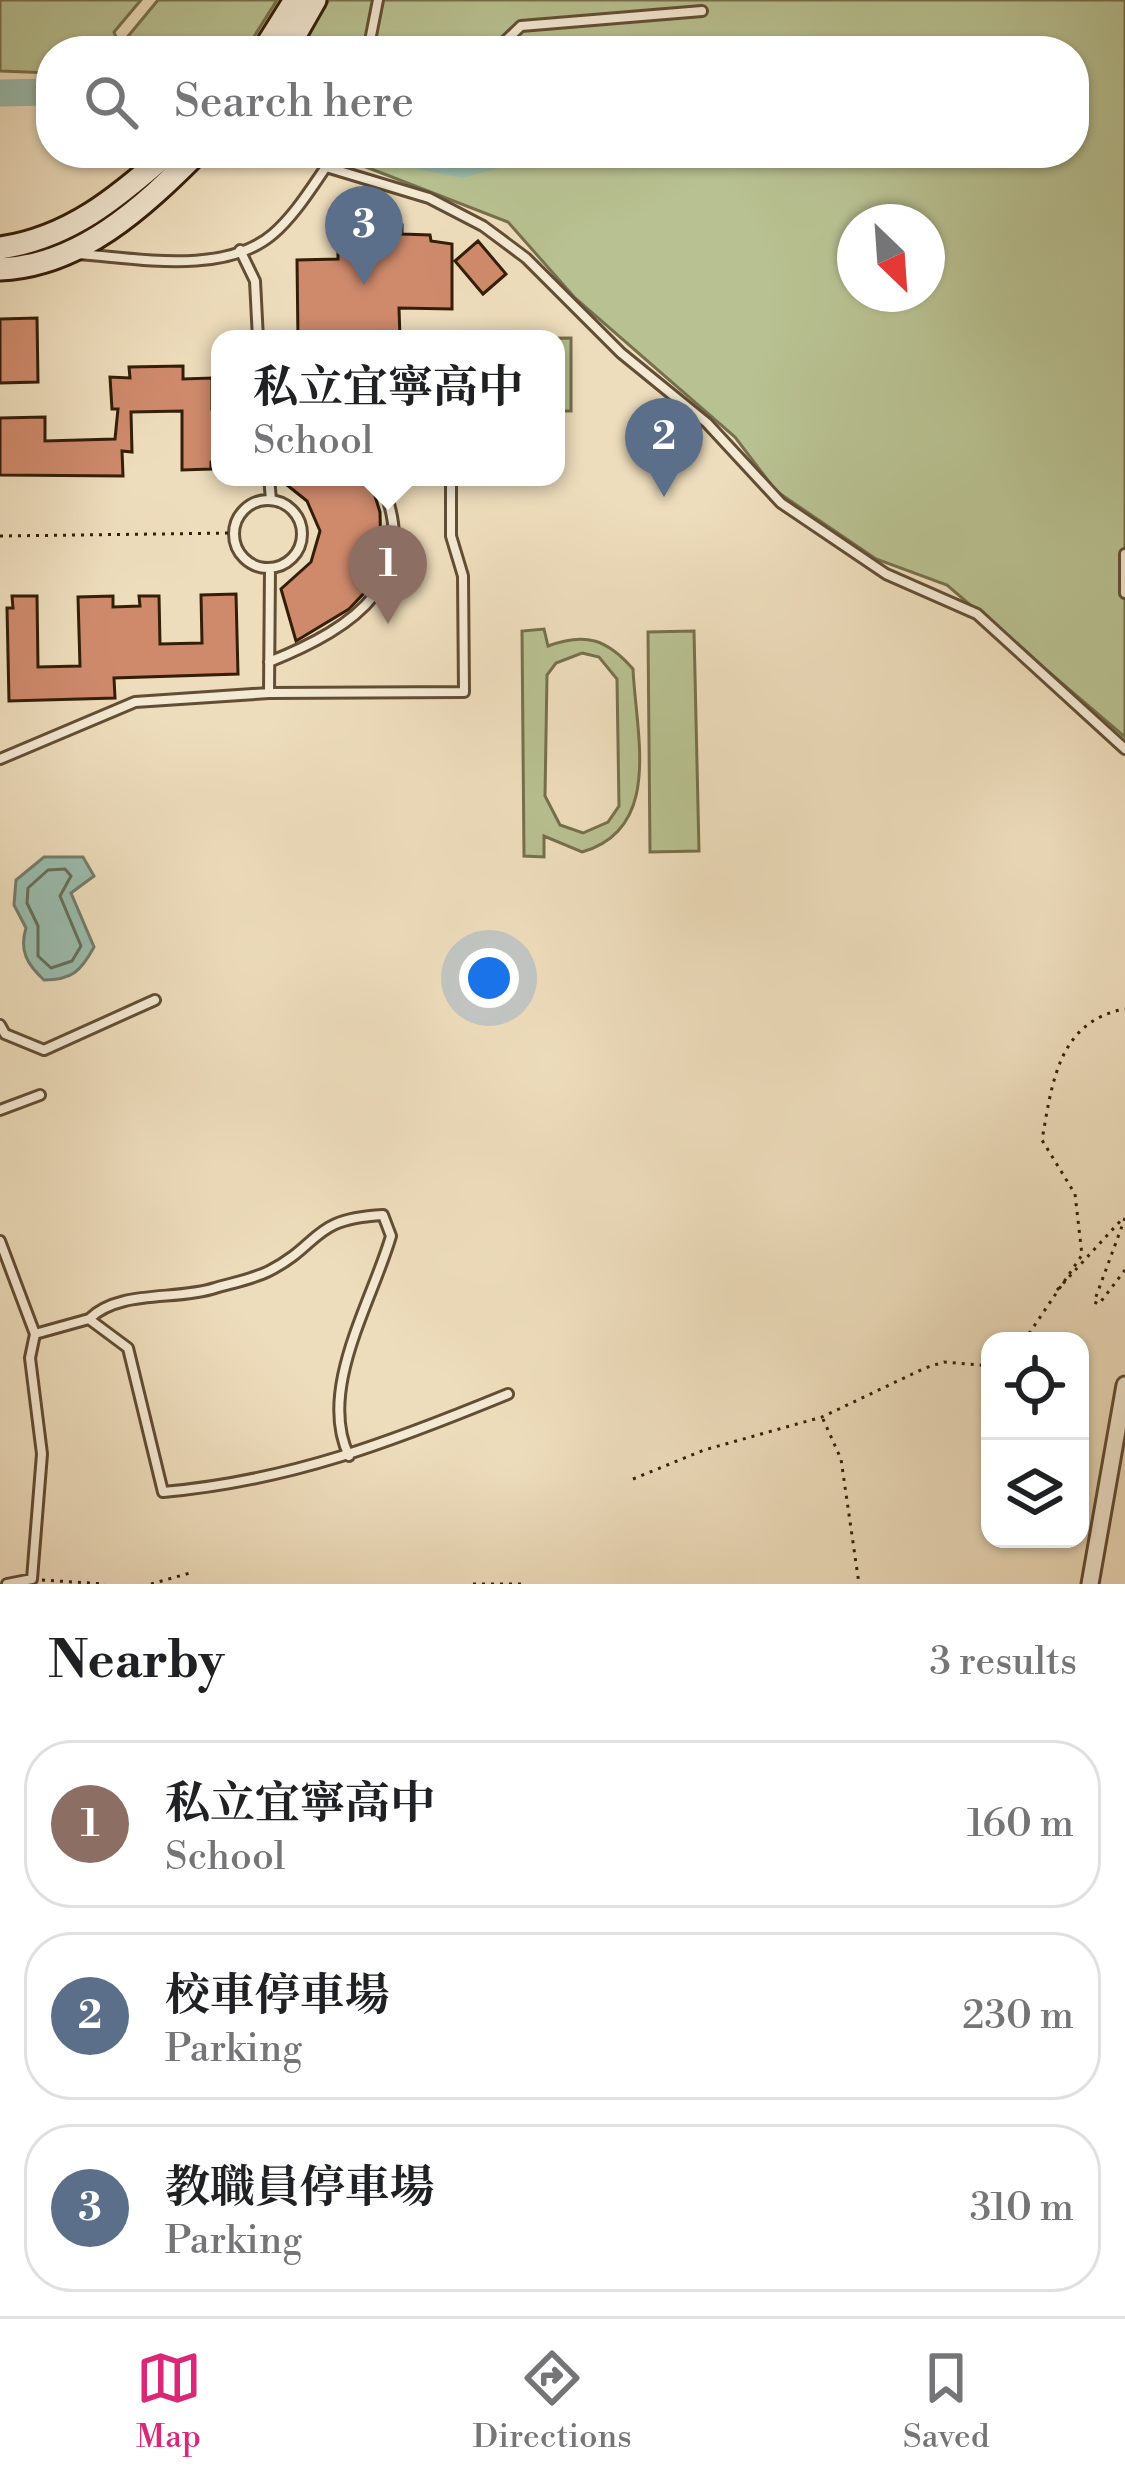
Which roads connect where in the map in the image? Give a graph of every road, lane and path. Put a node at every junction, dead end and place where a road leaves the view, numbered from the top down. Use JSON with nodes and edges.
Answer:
{"nodes":[{"id":1,"x":295,"y":0,"type":"edge"},
{"id":2,"x":315,"y":0,"type":"edge"},
{"id":3,"x":379,"y":0,"type":"edge"},
{"id":4,"x":702,"y":10,"type":"dead end"},
{"id":5,"x":272,"y":36,"type":"edge"},
{"id":6,"x":295,"y":36,"type":"edge"},
{"id":7,"x":371,"y":36,"type":"edge"},
{"id":8,"x":510,"y":36,"type":"edge"},
{"id":9,"x":151,"y":168,"type":"edge"},
{"id":10,"x":181,"y":168,"type":"edge"},
{"id":11,"x":325,"y":168,"type":"edge"},
{"id":12,"x":329,"y":168,"type":"edge"},
{"id":13,"x":0,"y":248,"type":"edge"},
{"id":14,"x":240,"y":250,"type":"junction"},
{"id":15,"x":71,"y":254,"type":"junction"},
{"id":16,"x":0,"y":269,"type":"edge"},
{"id":17,"x":258,"y":330,"type":"edge"},
{"id":18,"x":270,"y":486,"type":"edge"},
{"id":19,"x":383,"y":486,"type":"edge"},
{"id":20,"x":451,"y":486,"type":"edge"},
{"id":21,"x":271,"y":500,"type":"junction"},
{"id":22,"x":233,"y":533,"type":"junction"},
{"id":23,"x":0,"y":536,"type":"edge"},
{"id":24,"x":1125,"y":554,"type":"edge"},
{"id":25,"x":270,"y":568,"type":"junction"},
{"id":26,"x":1125,"y":593,"type":"edge"},
{"id":27,"x":269,"y":662,"type":"junction"},
{"id":28,"x":269,"y":693,"type":"junction"},
{"id":29,"x":1125,"y":749,"type":"edge"},
{"id":30,"x":0,"y":759,"type":"edge"},
{"id":31,"x":155,"y":1000,"type":"dead end"},
{"id":32,"x":1125,"y":1010,"type":"edge"},
{"id":33,"x":0,"y":1025,"type":"edge"},
{"id":34,"x":40,"y":1095,"type":"dead end"},
{"id":35,"x":0,"y":1110,"type":"edge"},
{"id":36,"x":1125,"y":1217,"type":"edge"},
{"id":37,"x":0,"y":1241,"type":"edge"},
{"id":38,"x":1125,"y":1270,"type":"edge"},
{"id":39,"x":1048,"y":1300,"type":"junction"},
{"id":40,"x":89,"y":1319,"type":"junction"},
{"id":41,"x":1029,"y":1332,"type":"edge"},
{"id":42,"x":35,"y":1334,"type":"junction"},
{"id":43,"x":981,"y":1365,"type":"edge"},
{"id":44,"x":1125,"y":1385,"type":"edge"},
{"id":45,"x":508,"y":1394,"type":"dead end"},
{"id":46,"x":822,"y":1417,"type":"junction"},
{"id":47,"x":349,"y":1456,"type":"junction"},
{"id":48,"x":633,"y":1479,"type":"dead end"},
{"id":49,"x":190,"y":1573,"type":"dead end"},
{"id":50,"x":32,"y":1579,"type":"junction"},
{"id":51,"x":95,"y":1583,"type":"edge"},
{"id":52,"x":7,"y":1584,"type":"edge"},
{"id":53,"x":105,"y":1584,"type":"edge"},
{"id":54,"x":151,"y":1584,"type":"edge"},
{"id":55,"x":472,"y":1584,"type":"edge"},
{"id":56,"x":526,"y":1584,"type":"edge"},
{"id":57,"x":859,"y":1584,"type":"edge"},
{"id":58,"x":1090,"y":1584,"type":"edge"}],
"edges":[{"from":1,"to":5,"type":"street"},
{"from":2,"to":6,"type":"street"},
{"from":3,"to":7,"type":"lane"},
{"from":4,"to":8,"type":"lane"},
{"from":9,"to":13,"type":"street"},
{"from":10,"to":15,"type":"street"},
{"from":11,"to":14,"type":"lane"},
{"from":12,"to":29,"type":"lane"},
{"from":14,"to":15,"type":"lane"},
{"from":14,"to":17,"type":"lane"},
{"from":15,"to":16,"type":"street"},
{"from":18,"to":21,"type":"lane"},
{"from":19,"to":27,"type":"lane"},
{"from":20,"to":28,"type":"lane"},
{"from":21,"to":22,"type":"lane"},
{"from":21,"to":25,"type":"lane"},
{"from":22,"to":23,"type":"path"},
{"from":22,"to":25,"type":"lane"},
{"from":24,"to":26,"type":"lane"},
{"from":25,"to":27,"type":"lane"},
{"from":27,"to":28,"type":"lane"},
{"from":28,"to":30,"type":"lane"},
{"from":31,"to":33,"type":"lane"},
{"from":32,"to":39,"type":"path"},
{"from":34,"to":35,"type":"lane"},
{"from":36,"to":38,"type":"path"},
{"from":36,"to":39,"type":"path"},
{"from":37,"to":42,"type":"lane"},
{"from":39,"to":41,"type":"path"},
{"from":40,"to":42,"type":"lane"},
{"from":40,"to":47,"type":"lane"},
{"from":40,"to":47,"type":"lane"},
{"from":42,"to":50,"type":"lane"},
{"from":43,"to":46,"type":"path"},
{"from":44,"to":58,"type":"street"},
{"from":45,"to":47,"type":"lane"},
{"from":46,"to":48,"type":"path"},
{"from":46,"to":57,"type":"path"},
{"from":49,"to":54,"type":"path"},
{"from":50,"to":51,"type":"path"},
{"from":50,"to":52,"type":"lane"},
{"from":51,"to":53,"type":"path"},
{"from":55,"to":56,"type":"path"}]}
